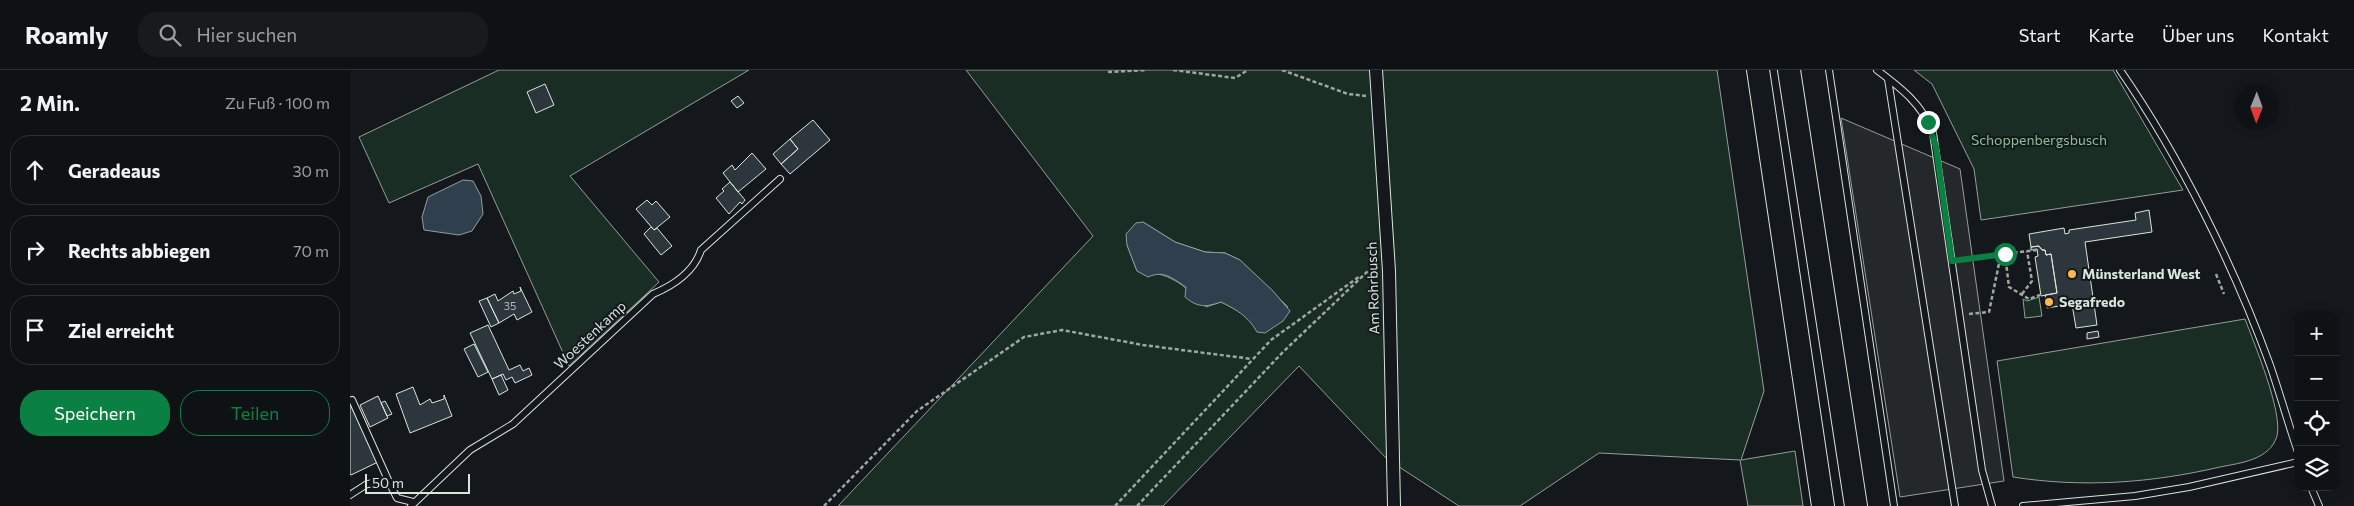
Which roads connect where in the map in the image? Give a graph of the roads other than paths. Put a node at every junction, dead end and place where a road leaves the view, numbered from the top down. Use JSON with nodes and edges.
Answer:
{"nodes":[{"id":1,"x":1376,"y":70,"type":"edge"},
{"id":2,"x":1758,"y":70,"type":"edge"},
{"id":3,"x":1789,"y":70,"type":"edge"},
{"id":4,"x":1829,"y":70,"type":"edge"},
{"id":5,"x":1877,"y":70,"type":"edge"},
{"id":6,"x":2120,"y":70,"type":"edge"},
{"id":7,"x":1888,"y":78,"type":"junction"},
{"id":8,"x":780,"y":179,"type":"dead end"},
{"id":9,"x":352,"y":400,"type":"dead end"},
{"id":10,"x":2296,"y":446,"type":"edge"},
{"id":11,"x":2294,"y":463,"type":"edge"},
{"id":12,"x":389,"y":482,"type":"junction"},
{"id":13,"x":2313,"y":491,"type":"edge"},
{"id":14,"x":350,"y":495,"type":"edge"},
{"id":15,"x":412,"y":504,"type":"edge"},
{"id":16,"x":1394,"y":506,"type":"edge"},
{"id":17,"x":1823,"y":506,"type":"edge"},
{"id":18,"x":1856,"y":506,"type":"edge"},
{"id":19,"x":1894,"y":506,"type":"edge"},
{"id":20,"x":1955,"y":506,"type":"edge"},
{"id":21,"x":1992,"y":506,"type":"edge"},
{"id":22,"x":2023,"y":506,"type":"edge"},
{"id":23,"x":2319,"y":506,"type":"edge"}],
"edges":[{"from":1,"to":16,"type":"street","name":"Am Rohrbusch"},
{"from":2,"to":17,"type":"highway"},
{"from":3,"to":18,"type":"highway"},
{"from":4,"to":19,"type":"lane"},
{"from":5,"to":7,"type":"lane"},
{"from":6,"to":10,"type":"lane"},
{"from":7,"to":20,"type":"lane"},
{"from":7,"to":21,"type":"lane"},
{"from":8,"to":15,"type":"lane","name":"Woestenkamp"},
{"from":9,"to":12,"type":"lane"},
{"from":11,"to":22,"type":"lane"},
{"from":12,"to":14,"type":"lane"},
{"from":12,"to":15,"type":"lane"},
{"from":13,"to":23,"type":"lane"}]}
